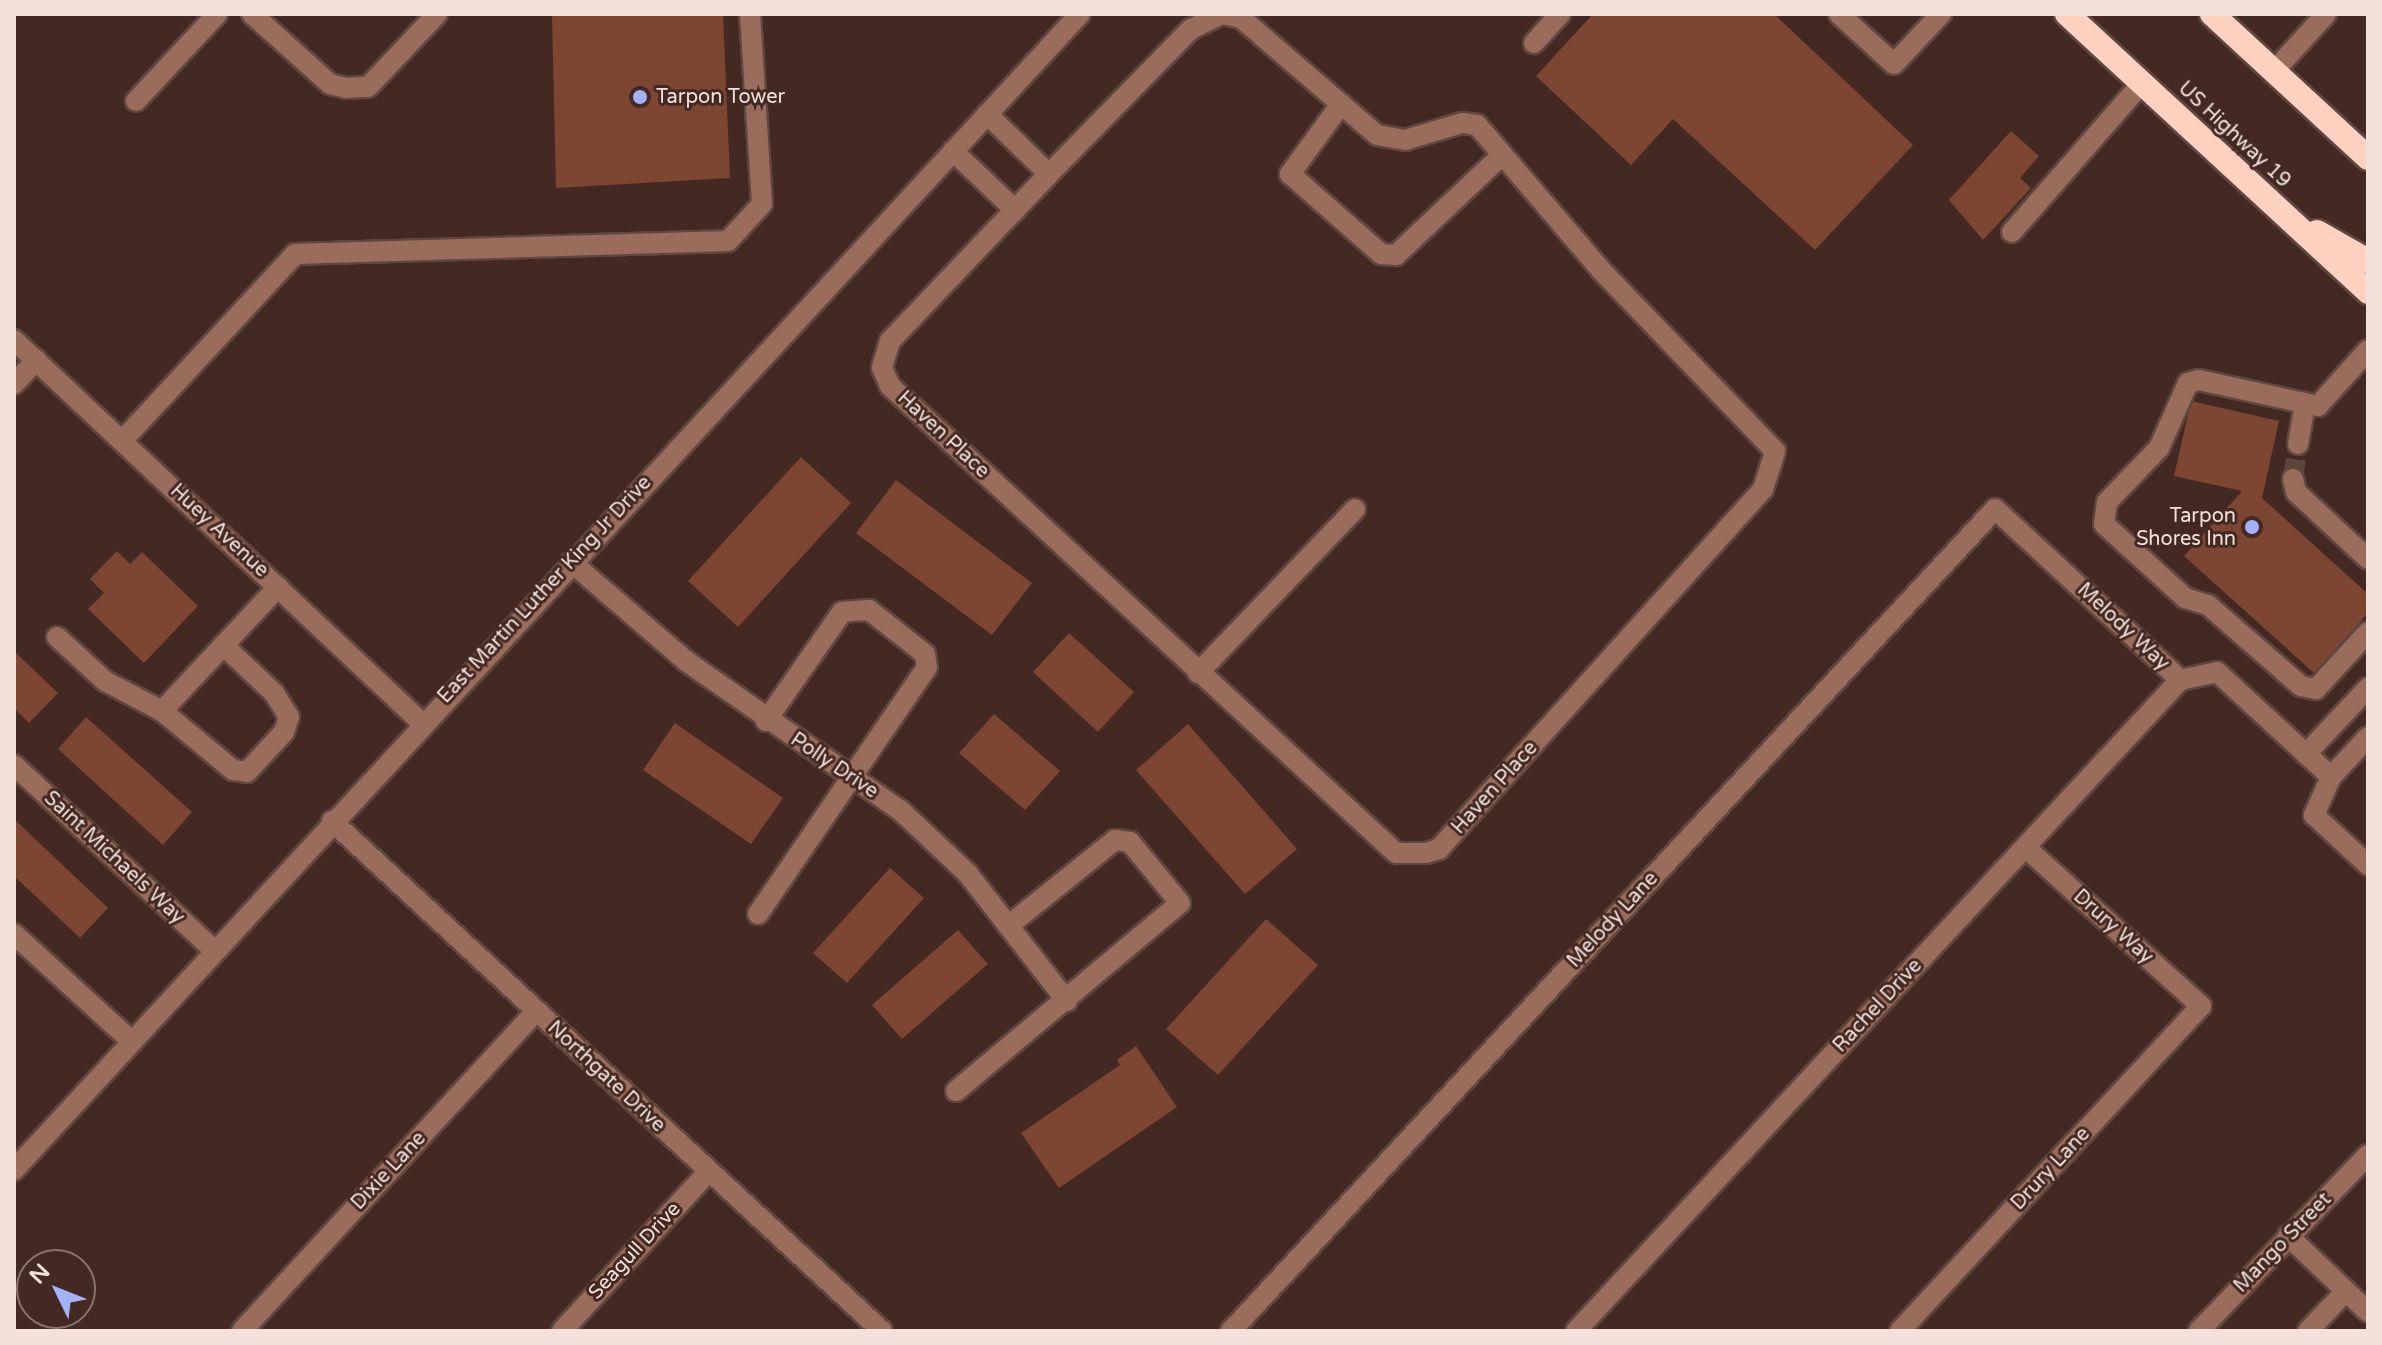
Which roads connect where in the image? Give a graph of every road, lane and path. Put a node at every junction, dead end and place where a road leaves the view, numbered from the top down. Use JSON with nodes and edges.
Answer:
{"nodes":[{"id":1,"x":217,"y":14,"type":"edge"},
{"id":2,"x":252,"y":14,"type":"edge"},
{"id":3,"x":437,"y":14,"type":"edge"},
{"id":4,"x":750,"y":14,"type":"edge"},
{"id":5,"x":1080,"y":14,"type":"edge"},
{"id":6,"x":1221,"y":14,"type":"edge"},
{"id":7,"x":1560,"y":14,"type":"edge"},
{"id":8,"x":1839,"y":14,"type":"edge"},
{"id":9,"x":1941,"y":14,"type":"edge"},
{"id":10,"x":2067,"y":14,"type":"edge"},
{"id":11,"x":2212,"y":14,"type":"edge"},
{"id":12,"x":2326,"y":14,"type":"edge"},
{"id":13,"x":1534,"y":43,"type":"dead end"},
{"id":14,"x":2274,"y":71,"type":"junction"},
{"id":15,"x":2142,"y":83,"type":"junction"},
{"id":16,"x":136,"y":101,"type":"dead end"},
{"id":17,"x":1341,"y":104,"type":"junction"},
{"id":18,"x":987,"y":114,"type":"junction"},
{"id":19,"x":953,"y":151,"type":"junction"},
{"id":20,"x":1502,"y":155,"type":"junction"},
{"id":21,"x":2368,"y":158,"type":"edge"},
{"id":22,"x":1049,"y":174,"type":"junction"},
{"id":23,"x":1015,"y":210,"type":"junction"},
{"id":24,"x":2280,"y":211,"type":"junction"},
{"id":25,"x":2012,"y":232,"type":"dead end"},
{"id":26,"x":2368,"y":261,"type":"edge"},
{"id":27,"x":2368,"y":292,"type":"edge"},
{"id":28,"x":14,"y":340,"type":"edge"},
{"id":29,"x":2368,"y":350,"type":"edge"},
{"id":30,"x":36,"y":360,"type":"junction"},
{"id":31,"x":14,"y":384,"type":"edge"},
{"id":32,"x":2305,"y":405,"type":"junction"},
{"id":33,"x":123,"y":440,"type":"junction"},
{"id":34,"x":2298,"y":444,"type":"tunnel mouth"},
{"id":35,"x":2293,"y":479,"type":"tunnel mouth"},
{"id":36,"x":1355,"y":509,"type":"dead end"},
{"id":37,"x":1995,"y":509,"type":"joint"},
{"id":38,"x":2368,"y":559,"type":"edge"},
{"id":39,"x":571,"y":562,"type":"junction"},
{"id":40,"x":278,"y":587,"type":"junction"},
{"id":41,"x":2368,"y":632,"type":"edge"},
{"id":42,"x":57,"y":637,"type":"dead end"},
{"id":43,"x":223,"y":645,"type":"junction"},
{"id":44,"x":1198,"y":673,"type":"junction"},
{"id":45,"x":2180,"y":680,"type":"junction"},
{"id":46,"x":2368,"y":688,"type":"edge"},
{"id":47,"x":162,"y":711,"type":"junction"},
{"id":48,"x":766,"y":721,"type":"junction"},
{"id":49,"x":422,"y":723,"type":"junction"},
{"id":50,"x":2368,"y":737,"type":"edge"},
{"id":51,"x":2306,"y":754,"type":"junction"},
{"id":52,"x":14,"y":765,"type":"edge"},
{"id":53,"x":2331,"y":777,"type":"junction"},
{"id":54,"x":851,"y":778,"type":"junction"},
{"id":55,"x":332,"y":821,"type":"junction"},
{"id":56,"x":2025,"y":847,"type":"junction"},
{"id":57,"x":2368,"y":865,"type":"edge"},
{"id":58,"x":758,"y":914,"type":"dead end"},
{"id":59,"x":1008,"y":926,"type":"junction"},
{"id":60,"x":14,"y":934,"type":"edge"},
{"id":61,"x":215,"y":951,"type":"junction"},
{"id":62,"x":1067,"y":1001,"type":"junction"},
{"id":63,"x":2201,"y":1006,"type":"joint"},
{"id":64,"x":536,"y":1011,"type":"junction"},
{"id":65,"x":131,"y":1041,"type":"junction"},
{"id":66,"x":956,"y":1091,"type":"dead end"},
{"id":67,"x":2368,"y":1155,"type":"edge"},
{"id":68,"x":14,"y":1170,"type":"edge"},
{"id":69,"x":708,"y":1172,"type":"junction"},
{"id":70,"x":2288,"y":1236,"type":"junction"},
{"id":71,"x":2346,"y":1291,"type":"junction"},
{"id":72,"x":2368,"y":1312,"type":"edge"},
{"id":73,"x":242,"y":1331,"type":"edge"},
{"id":74,"x":562,"y":1331,"type":"edge"},
{"id":75,"x":882,"y":1331,"type":"edge"},
{"id":76,"x":1231,"y":1331,"type":"edge"},
{"id":77,"x":1576,"y":1331,"type":"edge"},
{"id":78,"x":1900,"y":1331,"type":"edge"},
{"id":79,"x":2199,"y":1331,"type":"edge"},
{"id":80,"x":2308,"y":1331,"type":"edge"}],
"edges":[{"from":1,"to":16,"type":"street"},
{"from":2,"to":3,"type":"street"},
{"from":4,"to":33,"type":"street"},
{"from":5,"to":18,"type":"street","name":"East Martin Luther King Jr Drive"},
{"from":6,"to":17,"type":"street","name":"Haven Place"},
{"from":6,"to":22,"type":"street","name":"Haven Place"},
{"from":7,"to":13,"type":"street"},
{"from":8,"to":9,"type":"street"},
{"from":10,"to":15,"type":"highway","name":"US Highway 19"},
{"from":11,"to":14,"type":"highway"},
{"from":12,"to":14,"type":"street"},
{"from":14,"to":21,"type":"highway"},
{"from":15,"to":24,"type":"highway","name":"US Highway 19"},
{"from":15,"to":25,"type":"street"},
{"from":17,"to":20,"type":"street","name":"Haven Place"},
{"from":17,"to":20,"type":"street"},
{"from":18,"to":19,"type":"street","name":"East Martin Luther King Jr Drive"},
{"from":18,"to":22,"type":"street"},
{"from":19,"to":23,"type":"street"},
{"from":19,"to":39,"type":"street","name":"East Martin Luther King Jr Drive"},
{"from":20,"to":44,"type":"street","name":"Haven Place"},
{"from":22,"to":23,"type":"street","name":"Haven Place"},
{"from":23,"to":44,"type":"street","name":"Haven Place"},
{"from":24,"to":26,"type":"highway"},
{"from":24,"to":27,"type":"highway","name":"US Highway 19"},
{"from":28,"to":30,"type":"street","name":"Huey Avenue"},
{"from":29,"to":32,"type":"street"},
{"from":30,"to":31,"type":"street"},
{"from":30,"to":33,"type":"street","name":"Huey Avenue"},
{"from":32,"to":34,"type":"street"},
{"from":32,"to":41,"type":"street"},
{"from":33,"to":40,"type":"street","name":"Huey Avenue"},
{"from":35,"to":38,"type":"street"},
{"from":36,"to":44,"type":"street"},
{"from":37,"to":45,"type":"street","name":"Melody Way"},
{"from":37,"to":76,"type":"street","name":"Melody Lane"},
{"from":39,"to":48,"type":"street","name":"Polly Drive"},
{"from":39,"to":49,"type":"street","name":"East Martin Luther King Jr Drive"},
{"from":40,"to":43,"type":"street"},
{"from":40,"to":49,"type":"street","name":"Huey Avenue"},
{"from":42,"to":47,"type":"street"},
{"from":43,"to":47,"type":"street"},
{"from":43,"to":47,"type":"street"},
{"from":45,"to":51,"type":"street","name":"Melody Way"},
{"from":45,"to":56,"type":"street","name":"Rachel Drive"},
{"from":46,"to":51,"type":"street"},
{"from":48,"to":54,"type":"street","name":"Polly Drive"},
{"from":48,"to":54,"type":"street"},
{"from":49,"to":55,"type":"street","name":"East Martin Luther King Jr Drive"},
{"from":50,"to":53,"type":"street"},
{"from":51,"to":53,"type":"street","name":"Melody Way"},
{"from":52,"to":61,"type":"street","name":"Saint Michaels Way"},
{"from":53,"to":57,"type":"street"},
{"from":54,"to":58,"type":"street"},
{"from":54,"to":59,"type":"street","name":"Polly Drive"},
{"from":55,"to":61,"type":"street","name":"East Martin Luther King Jr Drive"},
{"from":55,"to":64,"type":"street","name":"Northgate Drive"},
{"from":56,"to":63,"type":"street","name":"Drury Way"},
{"from":56,"to":77,"type":"street","name":"Rachel Drive"},
{"from":59,"to":62,"type":"street","name":"Polly Drive"},
{"from":59,"to":62,"type":"street"},
{"from":60,"to":65,"type":"street"},
{"from":61,"to":65,"type":"street","name":"East Martin Luther King Jr Drive"},
{"from":62,"to":66,"type":"street"},
{"from":63,"to":78,"type":"street","name":"Drury Lane"},
{"from":64,"to":69,"type":"street","name":"Northgate Drive"},
{"from":64,"to":73,"type":"street","name":"Dixie Lane"},
{"from":65,"to":68,"type":"street","name":"East Martin Luther King Jr Drive"},
{"from":67,"to":70,"type":"street","name":"Mango Street"},
{"from":69,"to":74,"type":"street","name":"Seagull Drive"},
{"from":69,"to":75,"type":"street","name":"Northgate Drive"},
{"from":70,"to":71,"type":"street"},
{"from":70,"to":79,"type":"street","name":"Mango Street"},
{"from":71,"to":72,"type":"street"},
{"from":71,"to":80,"type":"street"}]}
